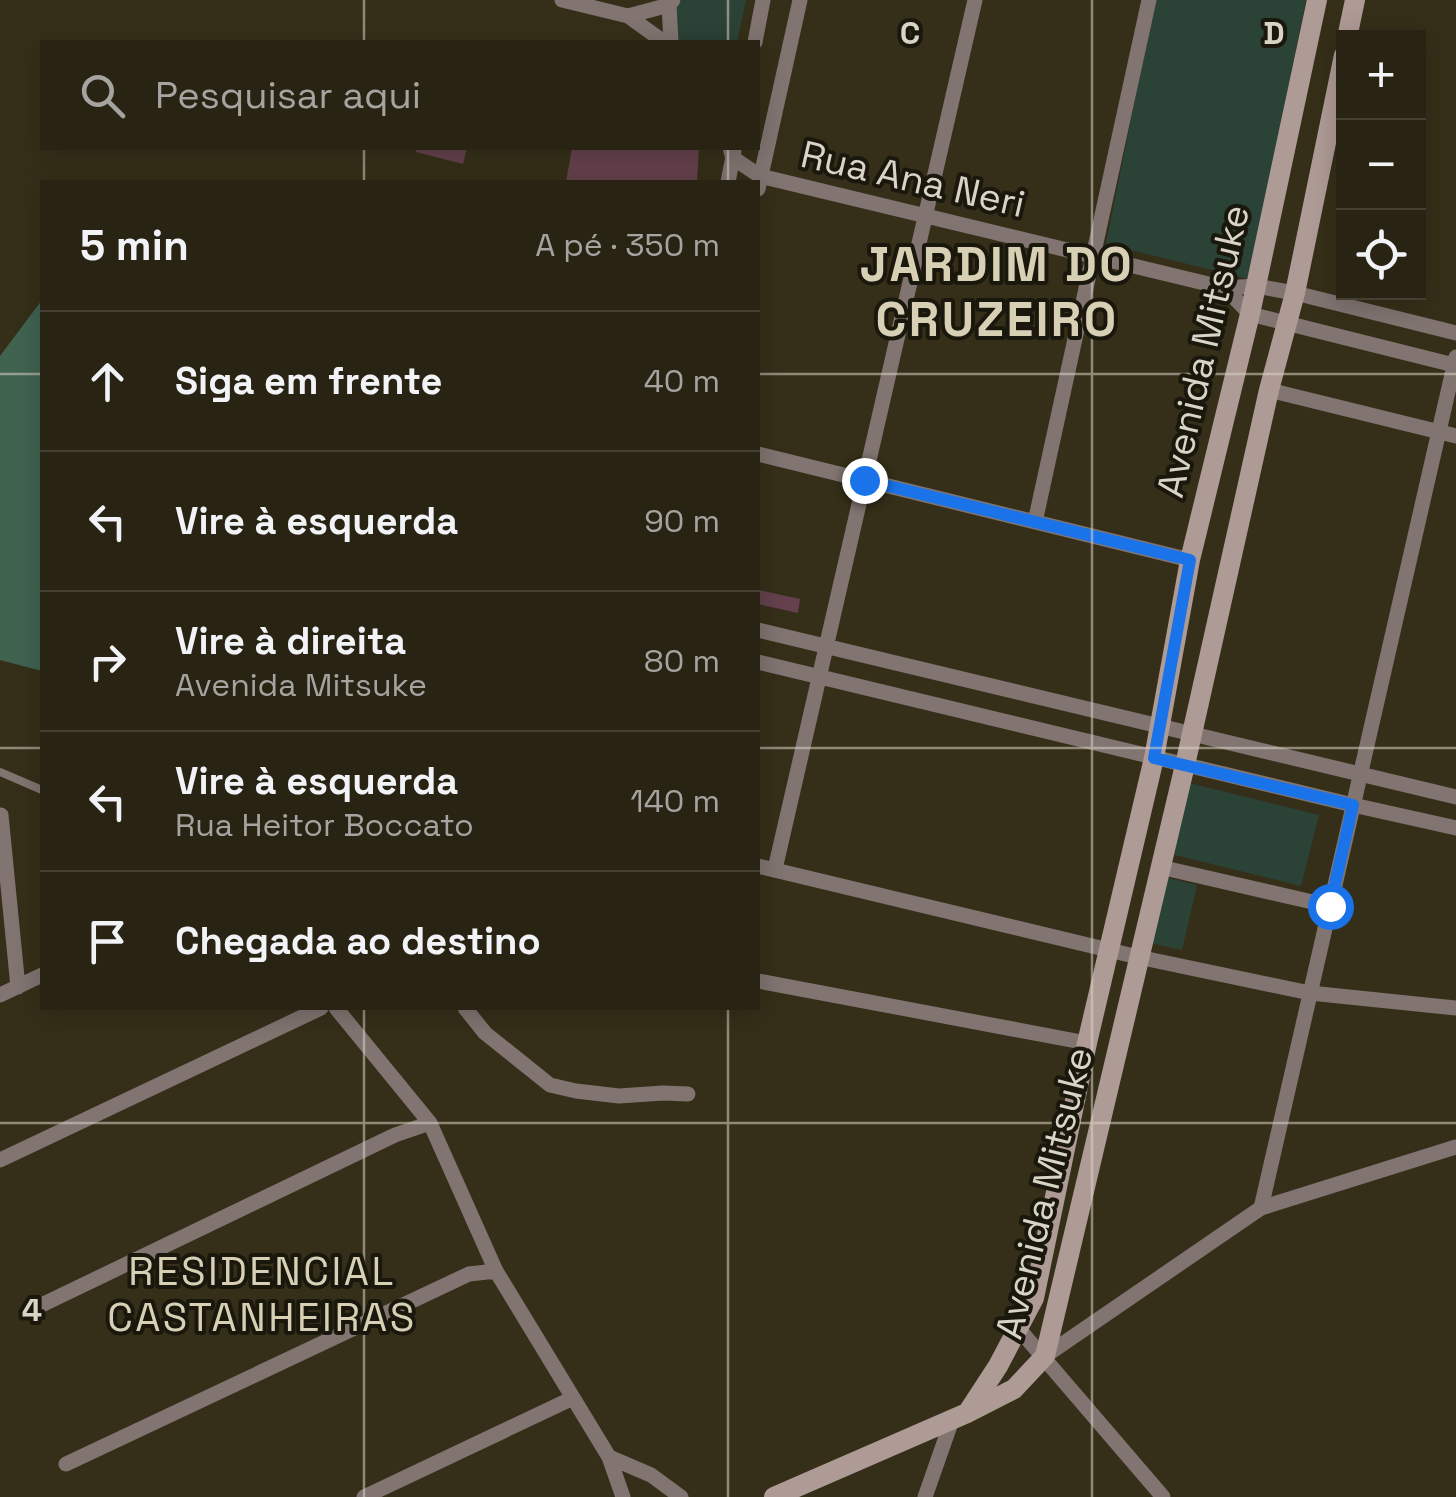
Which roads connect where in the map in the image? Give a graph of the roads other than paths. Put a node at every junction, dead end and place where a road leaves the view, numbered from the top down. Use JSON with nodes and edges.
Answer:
{"nodes":[{"id":1,"x":562,"y":0,"type":"edge"},
{"id":2,"x":763,"y":0,"type":"edge"},
{"id":3,"x":800,"y":0,"type":"edge"},
{"id":4,"x":975,"y":0,"type":"edge"},
{"id":5,"x":1149,"y":0,"type":"edge"},
{"id":6,"x":1317,"y":0,"type":"edge"},
{"id":7,"x":1355,"y":0,"type":"edge"},
{"id":8,"x":671,"y":2,"type":"edge"},
{"id":9,"x":628,"y":16,"type":"junction"},
{"id":10,"x":1349,"y":30,"type":"edge"},
{"id":11,"x":664,"y":40,"type":"edge"},
{"id":12,"x":667,"y":40,"type":"edge"},
{"id":13,"x":755,"y":40,"type":"edge"},
{"id":14,"x":1336,"y":94,"type":"edge"},
{"id":15,"x":733,"y":151,"type":"edge"},
{"id":16,"x":728,"y":180,"type":"edge"},
{"id":17,"x":757,"y":180,"type":"edge"},
{"id":18,"x":759,"y":180,"type":"edge"},
{"id":19,"x":760,"y":182,"type":"edge"},
{"id":20,"x":925,"y":216,"type":"junction"},
{"id":21,"x":1093,"y":255,"type":"junction"},
{"id":22,"x":1256,"y":286,"type":"junction"},
{"id":23,"x":1225,"y":288,"type":"junction"},
{"id":24,"x":1295,"y":293,"type":"junction"},
{"id":25,"x":1250,"y":314,"type":"junction"},
{"id":26,"x":1287,"y":323,"type":"junction"},
{"id":27,"x":1456,"y":334,"type":"edge"},
{"id":28,"x":1455,"y":361,"type":"edge"},
{"id":29,"x":1269,"y":390,"type":"junction"},
{"id":30,"x":1439,"y":432,"type":"junction"},
{"id":31,"x":1456,"y":436,"type":"edge"},
{"id":32,"x":760,"y":454,"type":"edge"},
{"id":33,"x":864,"y":480,"type":"junction"},
{"id":34,"x":1035,"y":522,"type":"junction"},
{"id":35,"x":1190,"y":560,"type":"junction"},
{"id":36,"x":760,"y":630,"type":"edge"},
{"id":37,"x":826,"y":645,"type":"junction"},
{"id":38,"x":760,"y":663,"type":"edge"},
{"id":39,"x":819,"y":678,"type":"junction"},
{"id":40,"x":1160,"y":728,"type":"junction"},
{"id":41,"x":1192,"y":735,"type":"junction"},
{"id":42,"x":1154,"y":758,"type":"junction"},
{"id":43,"x":1186,"y":765,"type":"junction"},
{"id":44,"x":0,"y":772,"type":"edge"},
{"id":45,"x":1360,"y":776,"type":"junction"},
{"id":46,"x":40,"y":789,"type":"edge"},
{"id":47,"x":1456,"y":798,"type":"edge"},
{"id":48,"x":1353,"y":805,"type":"junction"},
{"id":49,"x":0,"y":815,"type":"edge"},
{"id":50,"x":1456,"y":828,"type":"edge"},
{"id":51,"x":760,"y":866,"type":"edge"},
{"id":52,"x":1160,"y":867,"type":"junction"},
{"id":53,"x":775,"y":869,"type":"junction"},
{"id":54,"x":1330,"y":906,"type":"junction"},
{"id":55,"x":1109,"y":950,"type":"junction"},
{"id":56,"x":1138,"y":957,"type":"junction"},
{"id":57,"x":40,"y":976,"type":"edge"},
{"id":58,"x":760,"y":981,"type":"edge"},
{"id":59,"x":18,"y":986,"type":"junction"},
{"id":60,"x":1310,"y":992,"type":"junction"},
{"id":61,"x":0,"y":995,"type":"edge"},
{"id":62,"x":1456,"y":1008,"type":"edge"},
{"id":63,"x":317,"y":1010,"type":"edge"},
{"id":64,"x":338,"y":1010,"type":"edge"},
{"id":65,"x":467,"y":1010,"type":"edge"},
{"id":66,"x":1089,"y":1034,"type":"junction"},
{"id":67,"x":1120,"y":1034,"type":"junction"},
{"id":68,"x":688,"y":1094,"type":"dead end"},
{"id":69,"x":430,"y":1122,"type":"junction"},
{"id":70,"x":1456,"y":1147,"type":"edge"},
{"id":71,"x":0,"y":1160,"type":"edge"},
{"id":72,"x":1261,"y":1208,"type":"junction"},
{"id":73,"x":496,"y":1272,"type":"junction"},
{"id":74,"x":27,"y":1312,"type":"dead end"},
{"id":75,"x":1018,"y":1328,"type":"junction"},
{"id":76,"x":1044,"y":1356,"type":"junction"},
{"id":77,"x":574,"y":1398,"type":"junction"},
{"id":78,"x":960,"y":1417,"type":"junction"},
{"id":79,"x":610,"y":1457,"type":"junction"},
{"id":80,"x":66,"y":1464,"type":"dead end"},
{"id":81,"x":364,"y":1497,"type":"edge"},
{"id":82,"x":623,"y":1497,"type":"edge"},
{"id":83,"x":680,"y":1497,"type":"edge"},
{"id":84,"x":774,"y":1497,"type":"edge"},
{"id":85,"x":925,"y":1497,"type":"edge"},
{"id":86,"x":1163,"y":1497,"type":"edge"}],
"edges":[{"from":1,"to":9,"type":"street"},
{"from":2,"to":13,"type":"street"},
{"from":3,"to":18,"type":"street"},
{"from":4,"to":20,"type":"street"},
{"from":5,"to":21,"type":"street"},
{"from":6,"to":22,"type":"main road","name":"Avenida Mitsuke"},
{"from":7,"to":10,"type":"main road"},
{"from":8,"to":9,"type":"street"},
{"from":8,"to":12,"type":"street"},
{"from":9,"to":11,"type":"street"},
{"from":14,"to":24,"type":"main road","name":"Avenida Mitsuke"},
{"from":15,"to":16,"type":"street"},
{"from":15,"to":17,"type":"street"},
{"from":19,"to":20,"type":"street","name":"Rua Ana Neri"},
{"from":20,"to":21,"type":"street","name":"Rua Ana Neri"},
{"from":20,"to":33,"type":"street"},
{"from":21,"to":23,"type":"street","name":"Rua Ana Neri"},
{"from":21,"to":34,"type":"street"},
{"from":22,"to":23,"type":"street","name":"Rua Ana Neri"},
{"from":22,"to":24,"type":"street","name":"Rua Ana Neri"},
{"from":22,"to":25,"type":"main road","name":"Avenida Mitsuke"},
{"from":23,"to":25,"type":"street"},
{"from":24,"to":26,"type":"main road","name":"Avenida Mitsuke"},
{"from":24,"to":27,"type":"street","name":"Rua Ana Neri"},
{"from":25,"to":26,"type":"street"},
{"from":25,"to":35,"type":"main road","name":"Avenida Mitsuke"},
{"from":26,"to":28,"type":"street"},
{"from":26,"to":29,"type":"main road","name":"Avenida Mitsuke"},
{"from":28,"to":30,"type":"street"},
{"from":29,"to":30,"type":"street"},
{"from":29,"to":41,"type":"main road","name":"Avenida Mitsuke"},
{"from":30,"to":31,"type":"street"},
{"from":30,"to":45,"type":"street"},
{"from":32,"to":33,"type":"street"},
{"from":33,"to":34,"type":"street"},
{"from":33,"to":37,"type":"street"},
{"from":34,"to":35,"type":"street"},
{"from":35,"to":40,"type":"main road","name":"Avenida Mitsuke"},
{"from":36,"to":37,"type":"street"},
{"from":37,"to":39,"type":"street"},
{"from":37,"to":40,"type":"street"},
{"from":38,"to":39,"type":"street"},
{"from":39,"to":42,"type":"street"},
{"from":39,"to":53,"type":"street"},
{"from":40,"to":41,"type":"street"},
{"from":40,"to":42,"type":"main road","name":"Avenida Mitsuke"},
{"from":41,"to":43,"type":"main road","name":"Avenida Mitsuke"},
{"from":41,"to":45,"type":"street"},
{"from":42,"to":43,"type":"street"},
{"from":42,"to":55,"type":"main road","name":"Avenida Mitsuke"},
{"from":43,"to":48,"type":"street"},
{"from":43,"to":52,"type":"main road","name":"Avenida Mitsuke"},
{"from":44,"to":46,"type":"lane"},
{"from":45,"to":47,"type":"street"},
{"from":45,"to":48,"type":"street"},
{"from":48,"to":50,"type":"street"},
{"from":48,"to":54,"type":"street"},
{"from":49,"to":59,"type":"street"},
{"from":51,"to":53,"type":"street"},
{"from":52,"to":54,"type":"street"},
{"from":52,"to":56,"type":"main road","name":"Avenida Mitsuke"},
{"from":53,"to":55,"type":"street"},
{"from":54,"to":60,"type":"street"},
{"from":55,"to":56,"type":"street"},
{"from":55,"to":66,"type":"main road","name":"Avenida Mitsuke"},
{"from":56,"to":60,"type":"street"},
{"from":56,"to":67,"type":"main road","name":"Avenida Mitsuke"},
{"from":57,"to":59,"type":"street"},
{"from":58,"to":66,"type":"street"},
{"from":59,"to":61,"type":"street"},
{"from":60,"to":62,"type":"street"},
{"from":60,"to":72,"type":"street"},
{"from":63,"to":71,"type":"street"},
{"from":64,"to":69,"type":"street"},
{"from":65,"to":68,"type":"street"},
{"from":66,"to":67,"type":"main road"},
{"from":66,"to":75,"type":"main road","name":"Avenida Mitsuke"},
{"from":67,"to":76,"type":"main road","name":"Avenida Mitsuke"},
{"from":69,"to":73,"type":"street"},
{"from":69,"to":74,"type":"street"},
{"from":70,"to":72,"type":"street"},
{"from":72,"to":76,"type":"street"},
{"from":73,"to":77,"type":"street"},
{"from":73,"to":80,"type":"street"},
{"from":75,"to":76,"type":"street"},
{"from":75,"to":78,"type":"main road","name":"Avenida Mitsuke"},
{"from":76,"to":78,"type":"main road","name":"Avenida Mitsuke"},
{"from":76,"to":86,"type":"street"},
{"from":77,"to":79,"type":"street"},
{"from":77,"to":81,"type":"street"},
{"from":78,"to":84,"type":"main road"},
{"from":78,"to":85,"type":"street"},
{"from":79,"to":82,"type":"street"},
{"from":79,"to":83,"type":"street"}]}
